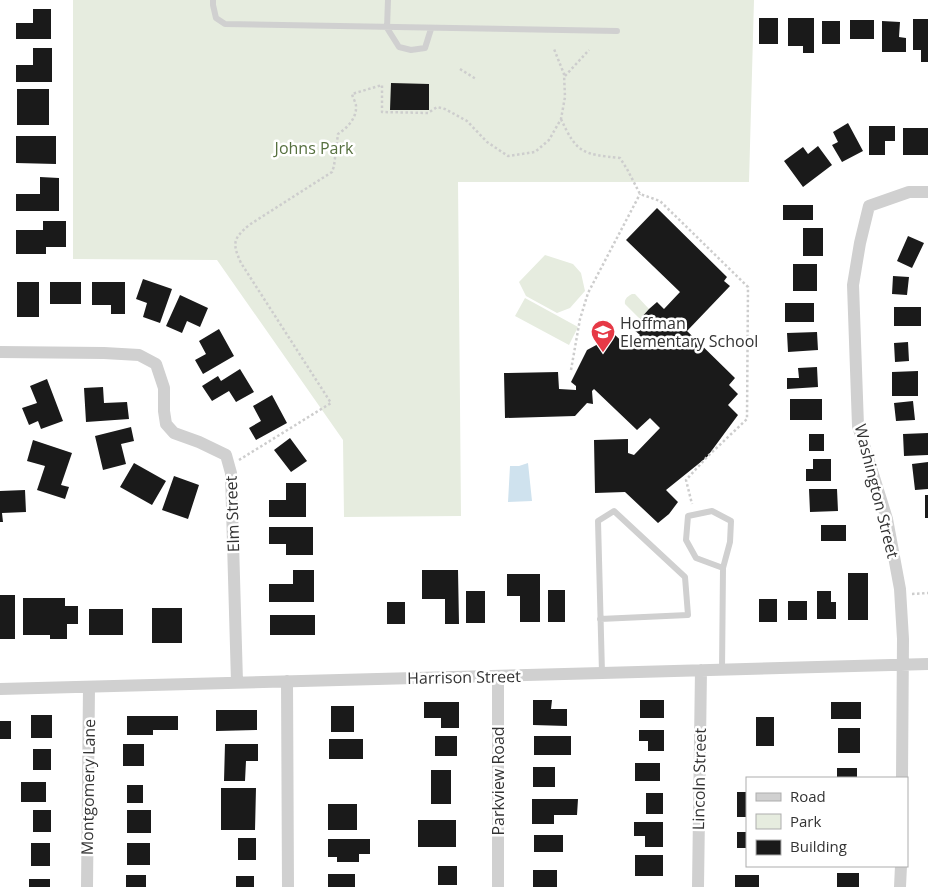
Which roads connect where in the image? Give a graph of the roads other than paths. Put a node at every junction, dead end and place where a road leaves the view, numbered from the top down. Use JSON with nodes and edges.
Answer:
{"nodes":[{"id":1,"x":213,"y":0,"type":"edge"},
{"id":2,"x":388,"y":0,"type":"edge"},
{"id":3,"x":387,"y":28,"type":"junction"},
{"id":4,"x":431,"y":28,"type":"junction"},
{"id":5,"x":617,"y":31,"type":"dead end"},
{"id":6,"x":928,"y":192,"type":"edge"},
{"id":7,"x":0,"y":352,"type":"edge"},
{"id":8,"x":723,"y":568,"type":"junction"},
{"id":9,"x":600,"y":619,"type":"junction"},
{"id":10,"x":903,"y":664,"type":"junction"},
{"id":11,"x":928,"y":664,"type":"edge"},
{"id":12,"x":701,"y":670,"type":"junction"},
{"id":13,"x":722,"y":670,"type":"junction"},
{"id":14,"x":602,"y":674,"type":"junction"},
{"id":15,"x":498,"y":676,"type":"junction"},
{"id":16,"x":287,"y":681,"type":"junction"},
{"id":17,"x":237,"y":682,"type":"junction"},
{"id":18,"x":90,"y":687,"type":"junction"},
{"id":19,"x":0,"y":689,"type":"edge"},
{"id":20,"x":902,"y":777,"type":"edge"},
{"id":21,"x":901,"y":867,"type":"edge"},
{"id":22,"x":87,"y":887,"type":"edge"},
{"id":23,"x":288,"y":887,"type":"edge"},
{"id":24,"x":498,"y":887,"type":"edge"},
{"id":25,"x":698,"y":887,"type":"edge"},
{"id":26,"x":900,"y":887,"type":"edge"}],
"edges":[{"from":1,"to":3,"type":"lane"},
{"from":2,"to":3,"type":"lane"},
{"from":3,"to":4,"type":"lane"},
{"from":3,"to":4,"type":"lane"},
{"from":4,"to":5,"type":"lane"},
{"from":6,"to":10,"type":"street","name":"Washington Street"},
{"from":7,"to":17,"type":"street","name":"Elm Street"},
{"from":8,"to":8,"type":"lane"},
{"from":8,"to":13,"type":"lane"},
{"from":9,"to":9,"type":"lane"},
{"from":9,"to":14,"type":"lane"},
{"from":10,"to":11,"type":"street","name":"Harrison Street"},
{"from":10,"to":13,"type":"street","name":"Harrison Street"},
{"from":10,"to":20,"type":"street","name":"Washington Street"},
{"from":12,"to":13,"type":"street","name":"Harrison Street"},
{"from":12,"to":14,"type":"street","name":"Harrison Street"},
{"from":12,"to":25,"type":"street","name":"Lincoln Street"},
{"from":14,"to":15,"type":"street","name":"Harrison Street"},
{"from":15,"to":16,"type":"street","name":"Harrison Street"},
{"from":15,"to":24,"type":"street","name":"Parkview Road"},
{"from":16,"to":17,"type":"street","name":"Harrison Street"},
{"from":16,"to":23,"type":"street"},
{"from":17,"to":18,"type":"street","name":"Harrison Street"},
{"from":18,"to":19,"type":"street","name":"Harrison Street"},
{"from":18,"to":22,"type":"street","name":"Montgomery Lane"},
{"from":21,"to":26,"type":"street"}]}
